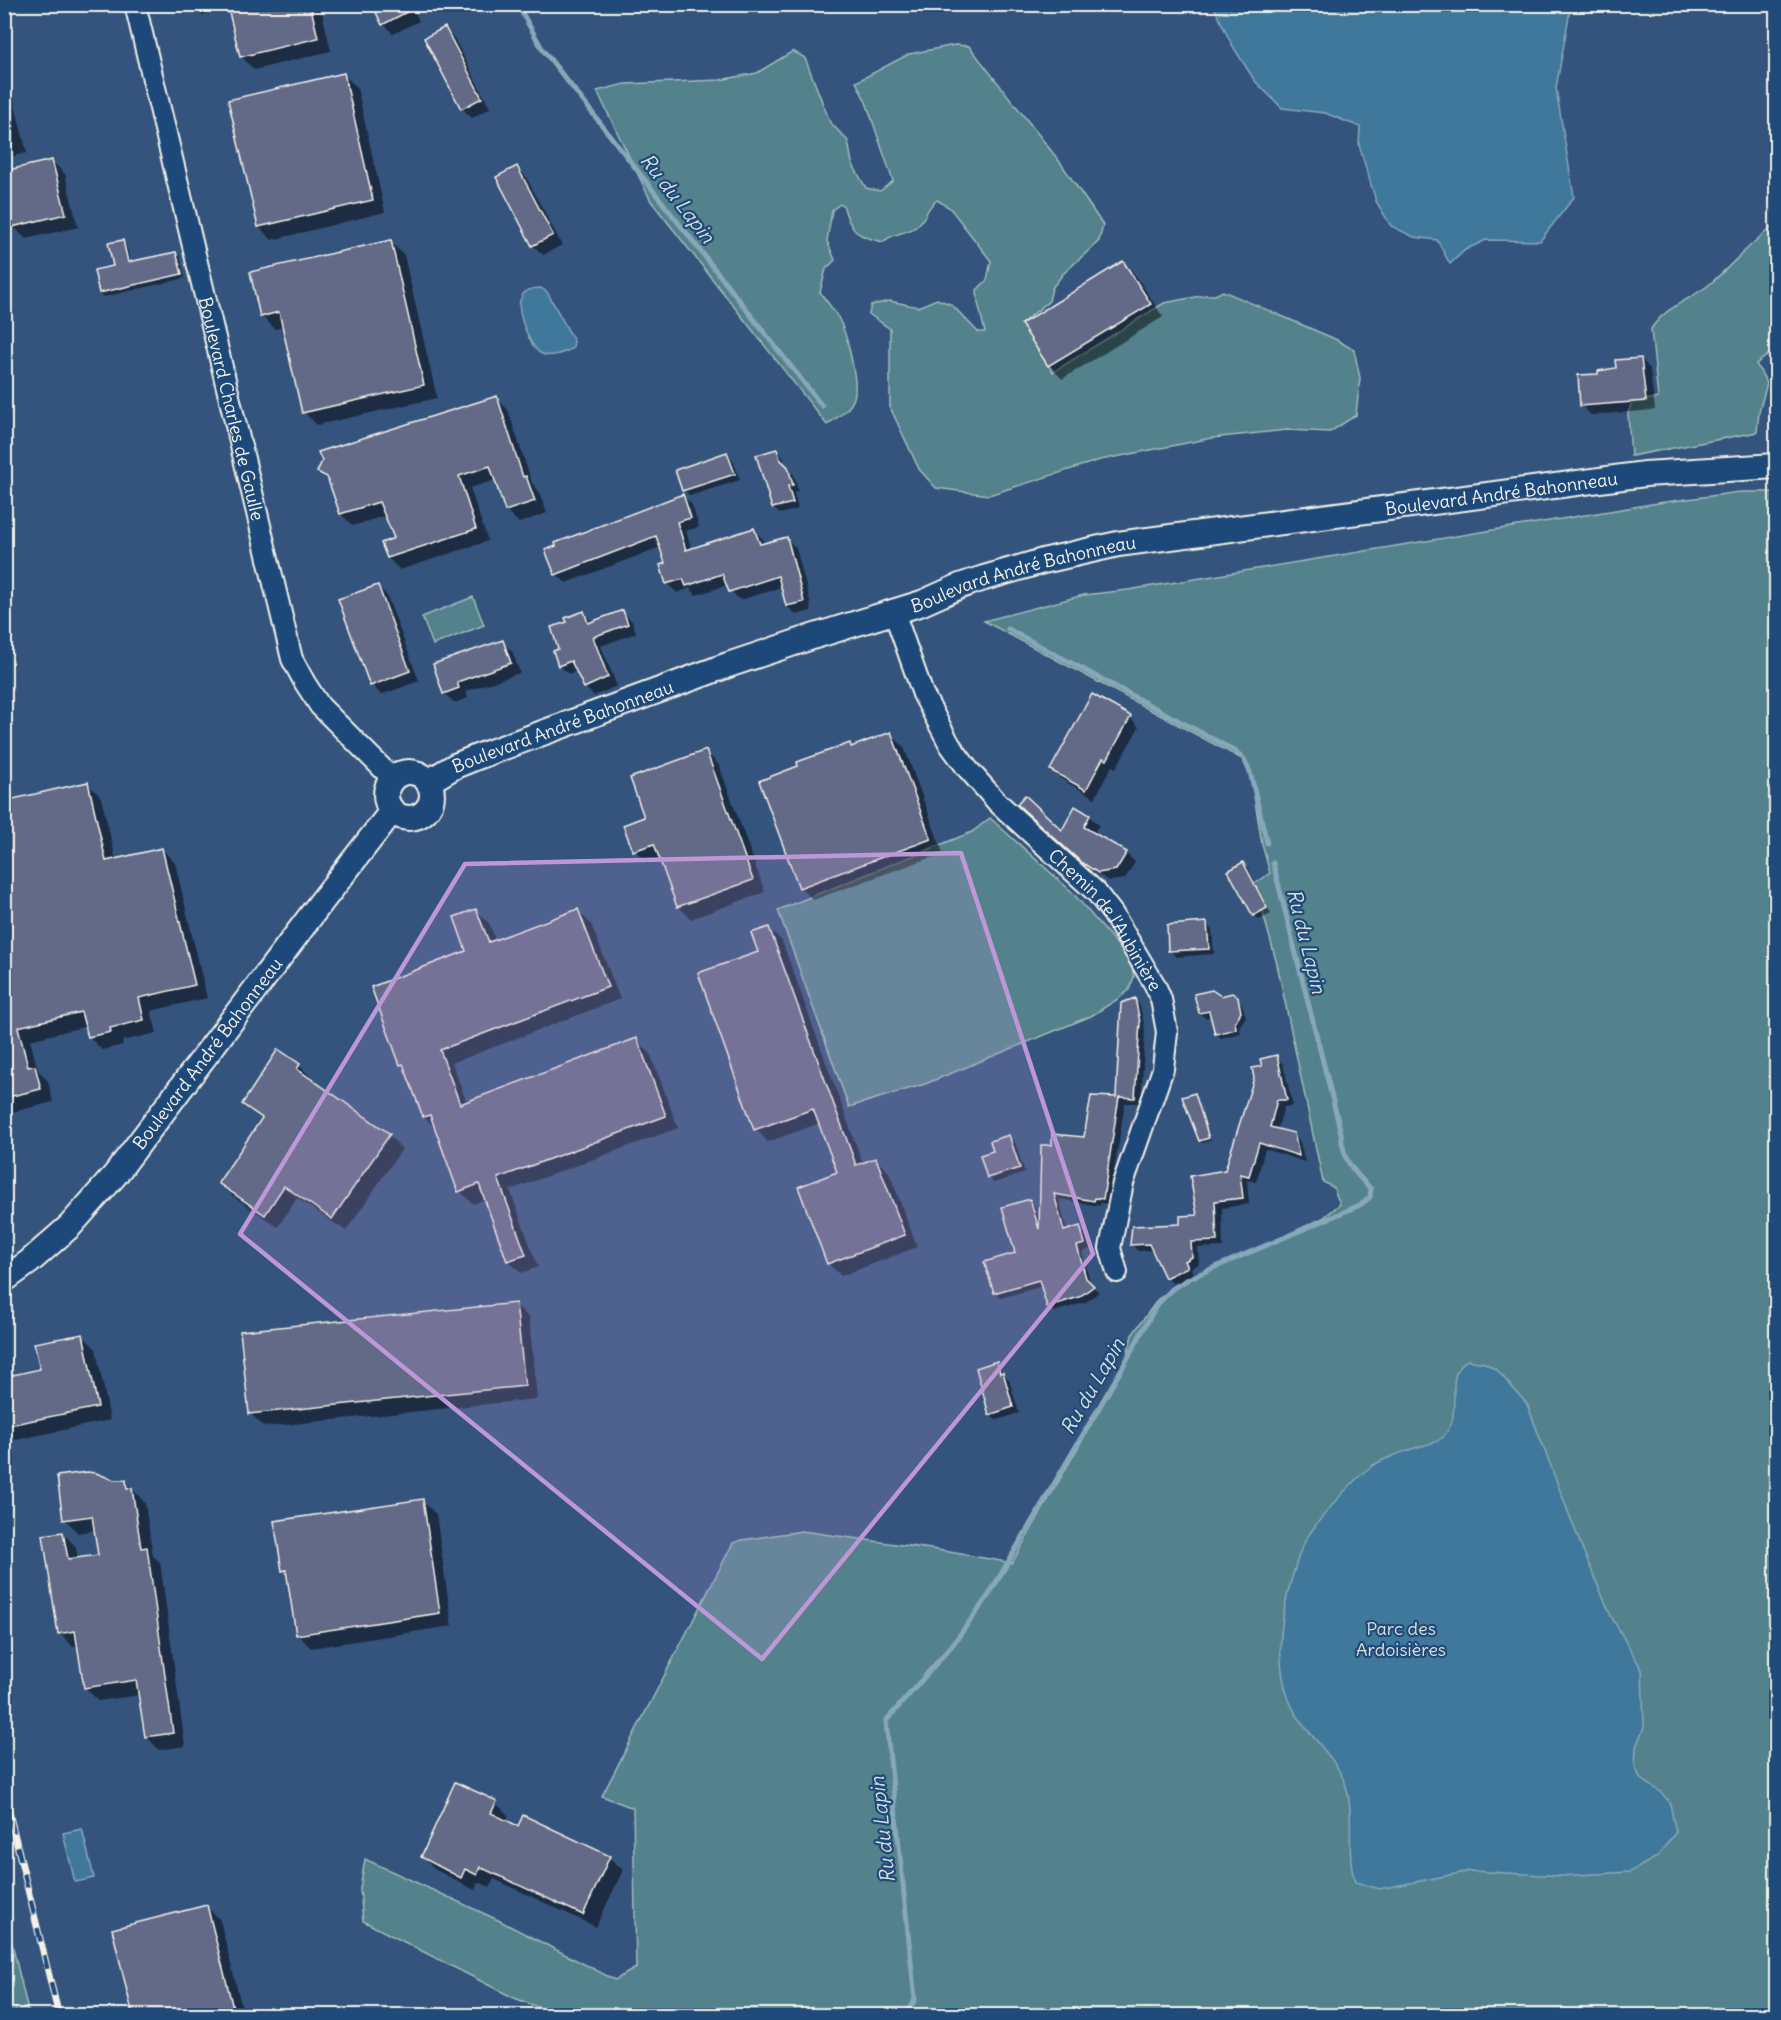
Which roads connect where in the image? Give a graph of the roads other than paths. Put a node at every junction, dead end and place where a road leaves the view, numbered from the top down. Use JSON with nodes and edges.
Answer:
{"nodes":[{"id":1,"x":135,"y":4,"type":"edge"},
{"id":2,"x":1776,"y":452,"type":"edge"},
{"id":3,"x":1776,"y":466,"type":"edge"},
{"id":4,"x":1645,"y":474,"type":"junction"},
{"id":5,"x":894,"y":612,"type":"junction"},
{"id":6,"x":392,"y":778,"type":"junction"},
{"id":7,"x":428,"y":782,"type":"junction"},
{"id":8,"x":392,"y":811,"type":"junction"},
{"id":9,"x":1117,"y":1272,"type":"dead end"},
{"id":10,"x":4,"y":1280,"type":"edge"}],
"edges":[{"from":1,"to":6,"type":"street","name":"Boulevard Charles de Gaulle"},
{"from":2,"to":4,"type":"street","name":"Boulevard André Bahonneau"},
{"from":3,"to":4,"type":"street","name":"Boulevard André Bahonneau"},
{"from":4,"to":5,"type":"street","name":"Boulevard André Bahonneau"},
{"from":5,"to":7,"type":"street","name":"Boulevard André Bahonneau"},
{"from":5,"to":9,"type":"street","name":"Chemin de l'Aubinière"},
{"from":6,"to":7,"type":"street"},
{"from":6,"to":8,"type":"street"},
{"from":7,"to":8,"type":"street"},
{"from":8,"to":10,"type":"street","name":"Boulevard André Bahonneau"}]}
